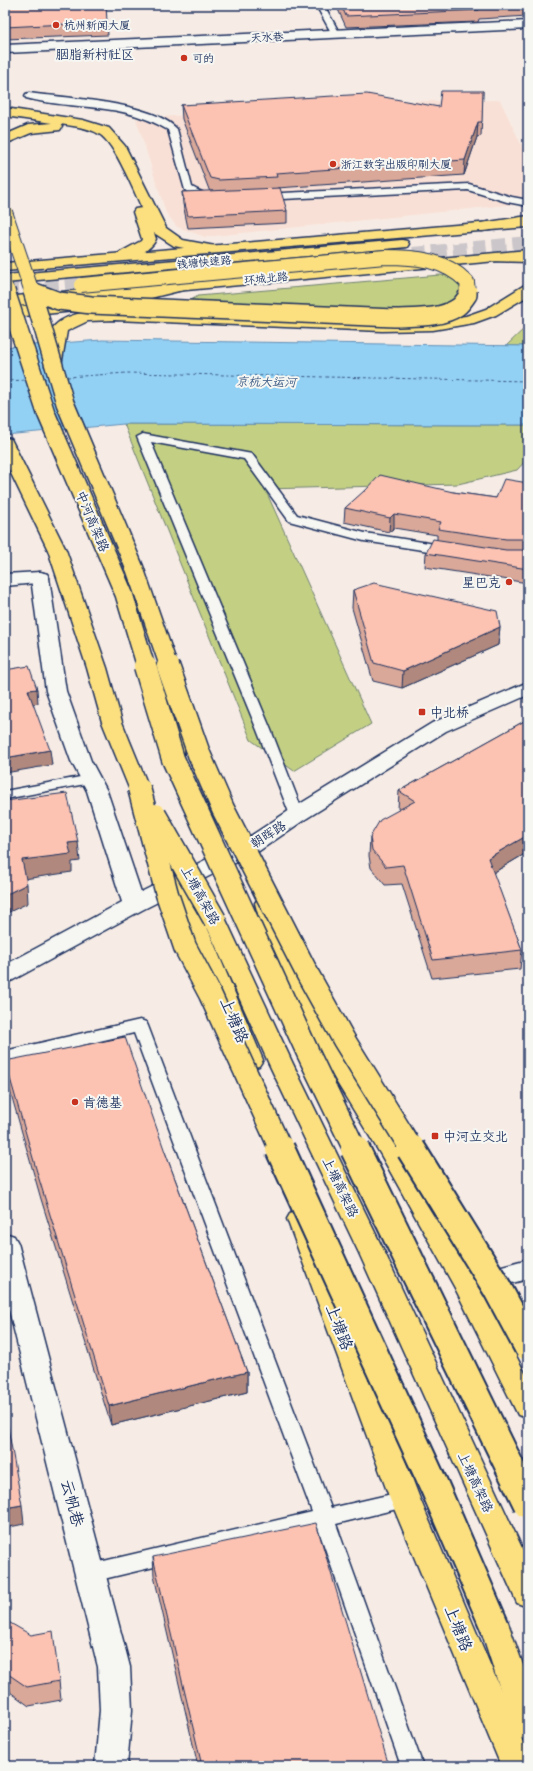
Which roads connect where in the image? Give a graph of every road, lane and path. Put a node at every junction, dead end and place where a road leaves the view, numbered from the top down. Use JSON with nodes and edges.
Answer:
{"nodes":[{"id":1,"x":320,"y":5,"type":"edge"},
{"id":2,"x":528,"y":25,"type":"edge"},
{"id":3,"x":336,"y":34,"type":"junction"},
{"id":4,"x":5,"y":49,"type":"edge"},
{"id":5,"x":29,"y":96,"type":"dead end"},
{"id":6,"x":5,"y":112,"type":"edge"},
{"id":7,"x":5,"y":140,"type":"edge"},
{"id":8,"x":112,"y":146,"type":"junction"},
{"id":9,"x":255,"y":198,"type":"edge"},
{"id":10,"x":219,"y":199,"type":"edge"},
{"id":11,"x":528,"y":203,"type":"edge"},
{"id":12,"x":5,"y":212,"type":"edge"},
{"id":13,"x":528,"y":222,"type":"edge"},
{"id":14,"x":402,"y":244,"type":"tunnel mouth"},
{"id":15,"x":210,"y":249,"type":"junction"},
{"id":16,"x":528,"y":254,"type":"edge"},
{"id":17,"x":122,"y":257,"type":"junction"},
{"id":18,"x":496,"y":258,"type":"junction"},
{"id":19,"x":528,"y":258,"type":"edge"},
{"id":20,"x":5,"y":267,"type":"edge"},
{"id":21,"x":528,"y":277,"type":"edge"},
{"id":22,"x":5,"y":279,"type":"edge"},
{"id":23,"x":186,"y":285,"type":"junction"},
{"id":24,"x":5,"y":286,"type":"edge"},
{"id":25,"x":528,"y":289,"type":"edge"},
{"id":26,"x":32,"y":291,"type":"junction"},
{"id":27,"x":5,"y":293,"type":"edge"},
{"id":28,"x":5,"y":302,"type":"edge"},
{"id":29,"x":5,"y":313,"type":"edge"},
{"id":30,"x":434,"y":325,"type":"junction"},
{"id":31,"x":53,"y":366,"type":"junction"},
{"id":32,"x":5,"y":443,"type":"edge"},
{"id":33,"x":458,"y":551,"type":"edge"},
{"id":34,"x":5,"y":580,"type":"edge"},
{"id":35,"x":528,"y":688,"type":"edge"},
{"id":36,"x":182,"y":703,"type":"junction"},
{"id":37,"x":173,"y":759,"type":"junction"},
{"id":38,"x":91,"y":779,"type":"junction"},
{"id":39,"x":139,"y":788,"type":"junction"},
{"id":40,"x":5,"y":795,"type":"edge"},
{"id":41,"x":296,"y":815,"type":"junction"},
{"id":42,"x":250,"y":846,"type":"junction"},
{"id":43,"x":177,"y":882,"type":"junction"},
{"id":44,"x":134,"y":905,"type":"junction"},
{"id":45,"x":5,"y":975,"type":"edge"},
{"id":46,"x":5,"y":1057,"type":"edge"},
{"id":47,"x":7,"y":1260,"type":"edge"},
{"id":48,"x":528,"y":1269,"type":"edge"},
{"id":49,"x":467,"y":1285,"type":"junction"},
{"id":50,"x":528,"y":1346,"type":"edge"},
{"id":51,"x":528,"y":1407,"type":"edge"},
{"id":52,"x":405,"y":1499,"type":"junction"},
{"id":53,"x":528,"y":1504,"type":"edge"},
{"id":54,"x":324,"y":1517,"type":"junction"},
{"id":55,"x":91,"y":1573,"type":"junction"},
{"id":56,"x":528,"y":1594,"type":"edge"},
{"id":57,"x":528,"y":1726,"type":"edge"},
{"id":58,"x":111,"y":1766,"type":"edge"},
{"id":59,"x":412,"y":1766,"type":"edge"},
{"id":60,"x":516,"y":1766,"type":"edge"}],
"edges":[{"from":1,"to":3,"type":"lane"},
{"from":2,"to":3,"type":"street","name":"天水巷"},
{"from":3,"to":4,"type":"street","name":"天水巷"},
{"from":5,"to":10,"type":"lane"},
{"from":6,"to":8,"type":"main road"},
{"from":7,"to":8,"type":"main road"},
{"from":8,"to":15,"type":"main road"},
{"from":8,"to":17,"type":"main road"},
{"from":9,"to":11,"type":"lane"},
{"from":12,"to":26,"type":"main road","bridge":true},
{"from":13,"to":15,"type":"main road"},
{"from":14,"to":22,"type":"main road","name":"钱塘快速路"},
{"from":15,"to":17,"type":"main road"},
{"from":16,"to":18,"type":"main road","name":"环城北路"},
{"from":17,"to":20,"type":"main road"},
{"from":18,"to":19,"type":"main road"},
{"from":18,"to":23,"type":"main road","name":"环城北路"},
{"from":21,"to":30,"type":"main road"},
{"from":23,"to":28,"type":"main road","name":"环城北路"},
{"from":23,"to":29,"type":"main road"},
{"from":24,"to":37,"type":"main road","name":"中河高架路","bridge":true},
{"from":25,"to":30,"type":"main road"},
{"from":26,"to":27,"type":"main road","bridge":true},
{"from":26,"to":31,"type":"main road","bridge":true},
{"from":30,"to":31,"type":"main road"},
{"from":31,"to":36,"type":"main road","bridge":true},
{"from":32,"to":39,"type":"main road"},
{"from":33,"to":41,"type":"lane"},
{"from":34,"to":38,"type":"street"},
{"from":35,"to":41,"type":"street","name":"朝晖路"},
{"from":36,"to":37,"type":"main road","bridge":true},
{"from":36,"to":50,"type":"main road","bridge":true},
{"from":37,"to":53,"type":"main road","bridge":true},
{"from":38,"to":40,"type":"lane"},
{"from":38,"to":44,"type":"street"},
{"from":39,"to":56,"type":"main road","name":"上塘高架路","bridge":true},
{"from":39,"to":57,"type":"main road","bridge":true},
{"from":41,"to":42,"type":"street","name":"朝晖路"},
{"from":42,"to":43,"type":"street","name":"朝晖路"},
{"from":42,"to":49,"type":"main road"},
{"from":43,"to":44,"type":"street","name":"朝晖路"},
{"from":43,"to":52,"type":"main road","name":"上塘路"},
{"from":44,"to":45,"type":"street","name":"朝晖路"},
{"from":46,"to":54,"type":"lane"},
{"from":47,"to":55,"type":"street","name":"云帆巷"},
{"from":48,"to":49,"type":"street"},
{"from":49,"to":51,"type":"main road"},
{"from":52,"to":54,"type":"lane"},
{"from":52,"to":60,"type":"main road","name":"上塘路"},
{"from":54,"to":55,"type":"lane"},
{"from":54,"to":59,"type":"lane"},
{"from":55,"to":58,"type":"street","name":"云帆巷"}]}
